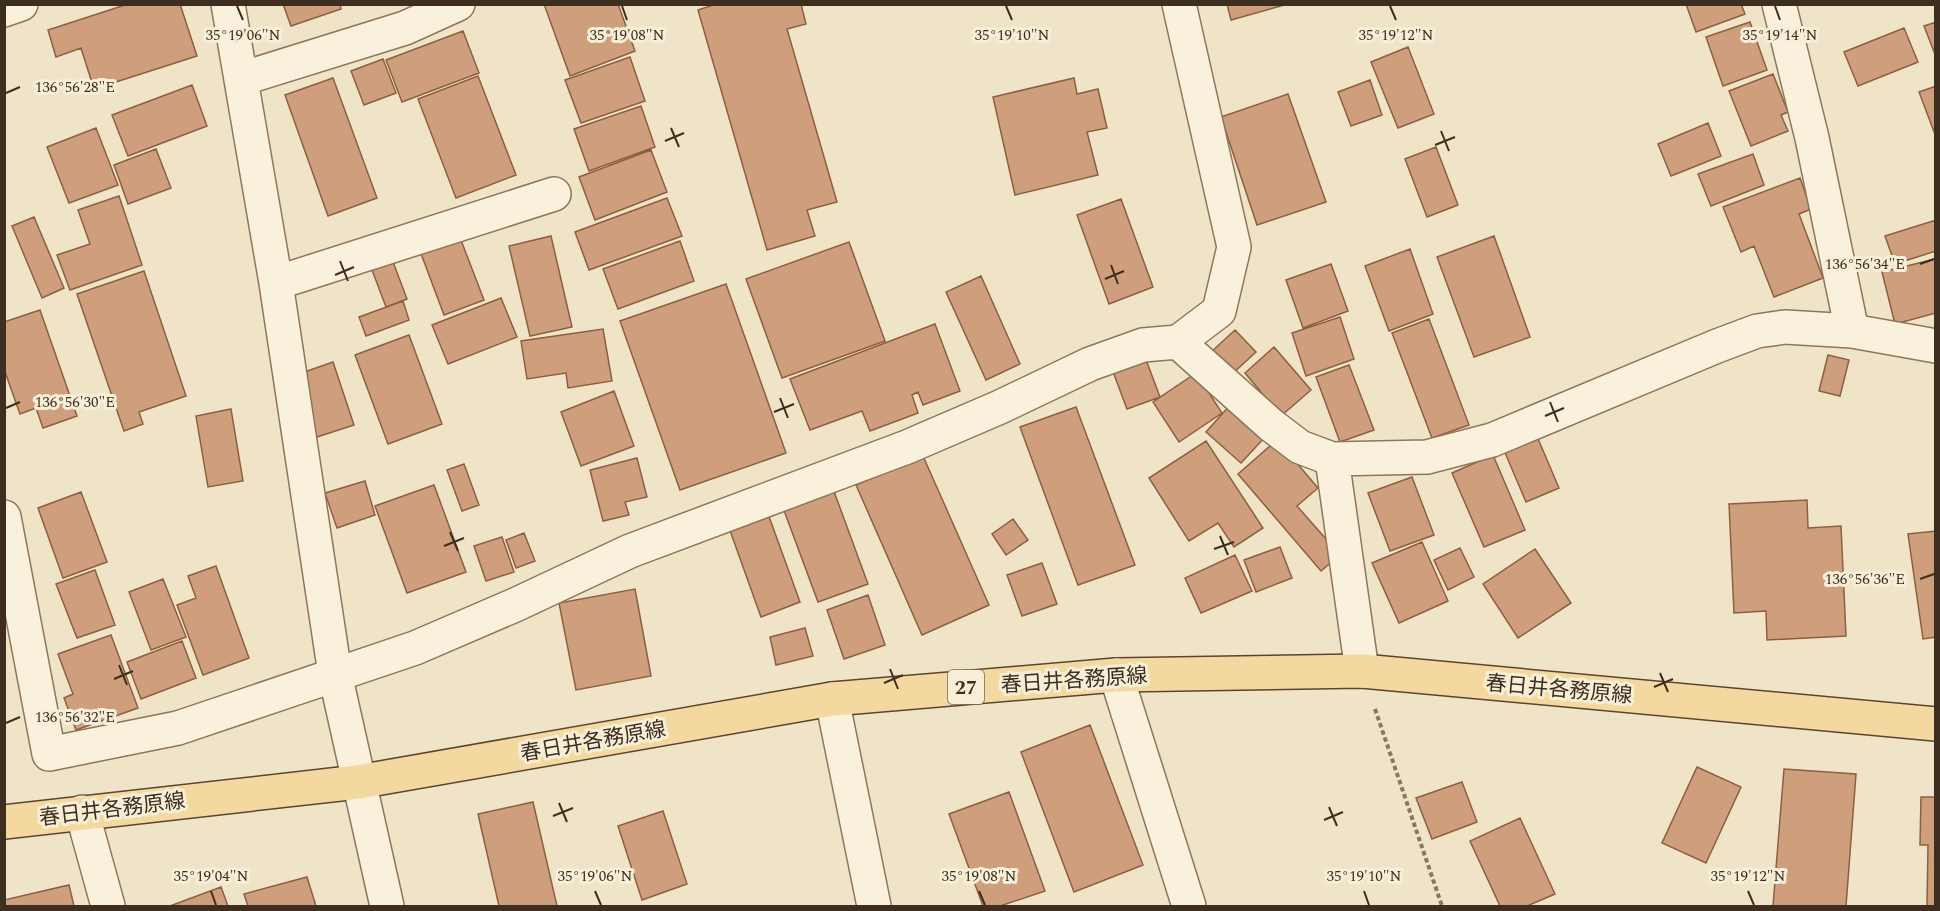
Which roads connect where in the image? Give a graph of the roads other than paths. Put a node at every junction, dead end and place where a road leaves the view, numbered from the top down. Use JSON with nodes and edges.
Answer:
{"nodes":[{"id":1,"x":21,"y":4,"type":"edge"},
{"id":2,"x":228,"y":4,"type":"edge"},
{"id":3,"x":458,"y":4,"type":"edge"},
{"id":4,"x":1179,"y":4,"type":"edge"},
{"id":5,"x":1779,"y":4,"type":"edge"},
{"id":6,"x":4,"y":10,"type":"edge"},
{"id":7,"x":241,"y":79,"type":"junction"},
{"id":8,"x":554,"y":194,"type":"dead end"},
{"id":9,"x":276,"y":283,"type":"junction"},
{"id":10,"x":1852,"y":331,"type":"junction"},
{"id":11,"x":1178,"y":342,"type":"junction"},
{"id":12,"x":1935,"y":346,"type":"edge"},
{"id":13,"x":1332,"y":459,"type":"junction"},
{"id":14,"x":4,"y":517,"type":"edge"},
{"id":15,"x":1362,"y":671,"type":"junction"},
{"id":16,"x":335,"y":674,"type":"junction"},
{"id":17,"x":1116,"y":675,"type":"junction"},
{"id":18,"x":832,"y":699,"type":"junction"},
{"id":19,"x":1935,"y":724,"type":"edge"},
{"id":20,"x":358,"y":782,"type":"junction"},
{"id":21,"x":82,"y":812,"type":"junction"},
{"id":22,"x":4,"y":822,"type":"edge"},
{"id":23,"x":108,"y":906,"type":"edge"},
{"id":24,"x":387,"y":906,"type":"edge"},
{"id":25,"x":874,"y":906,"type":"edge"},
{"id":26,"x":1189,"y":906,"type":"edge"}],
"edges":[{"from":1,"to":6,"type":"street"},
{"from":2,"to":7,"type":"street"},
{"from":3,"to":7,"type":"street"},
{"from":4,"to":11,"type":"street"},
{"from":5,"to":10,"type":"street"},
{"from":7,"to":9,"type":"street"},
{"from":8,"to":9,"type":"street"},
{"from":9,"to":16,"type":"street"},
{"from":10,"to":12,"type":"street"},
{"from":10,"to":13,"type":"street"},
{"from":11,"to":13,"type":"street"},
{"from":11,"to":16,"type":"street"},
{"from":13,"to":15,"type":"street"},
{"from":14,"to":16,"type":"street"},
{"from":15,"to":17,"type":"main road","name":"春日井各務原線","number":"27"},
{"from":15,"to":19,"type":"main road","name":"春日井各務原線","number":"27"},
{"from":16,"to":20,"type":"street"},
{"from":17,"to":18,"type":"main road","name":"春日井各務原線","number":"27"},
{"from":17,"to":26,"type":"street"},
{"from":18,"to":20,"type":"main road","name":"春日井各務原線","number":"27"},
{"from":18,"to":25,"type":"street"},
{"from":20,"to":21,"type":"main road","name":"春日井各務原線","number":"27"},
{"from":20,"to":24,"type":"street"},
{"from":21,"to":22,"type":"main road","name":"春日井各務原線","number":"27"},
{"from":21,"to":23,"type":"street"}]}
